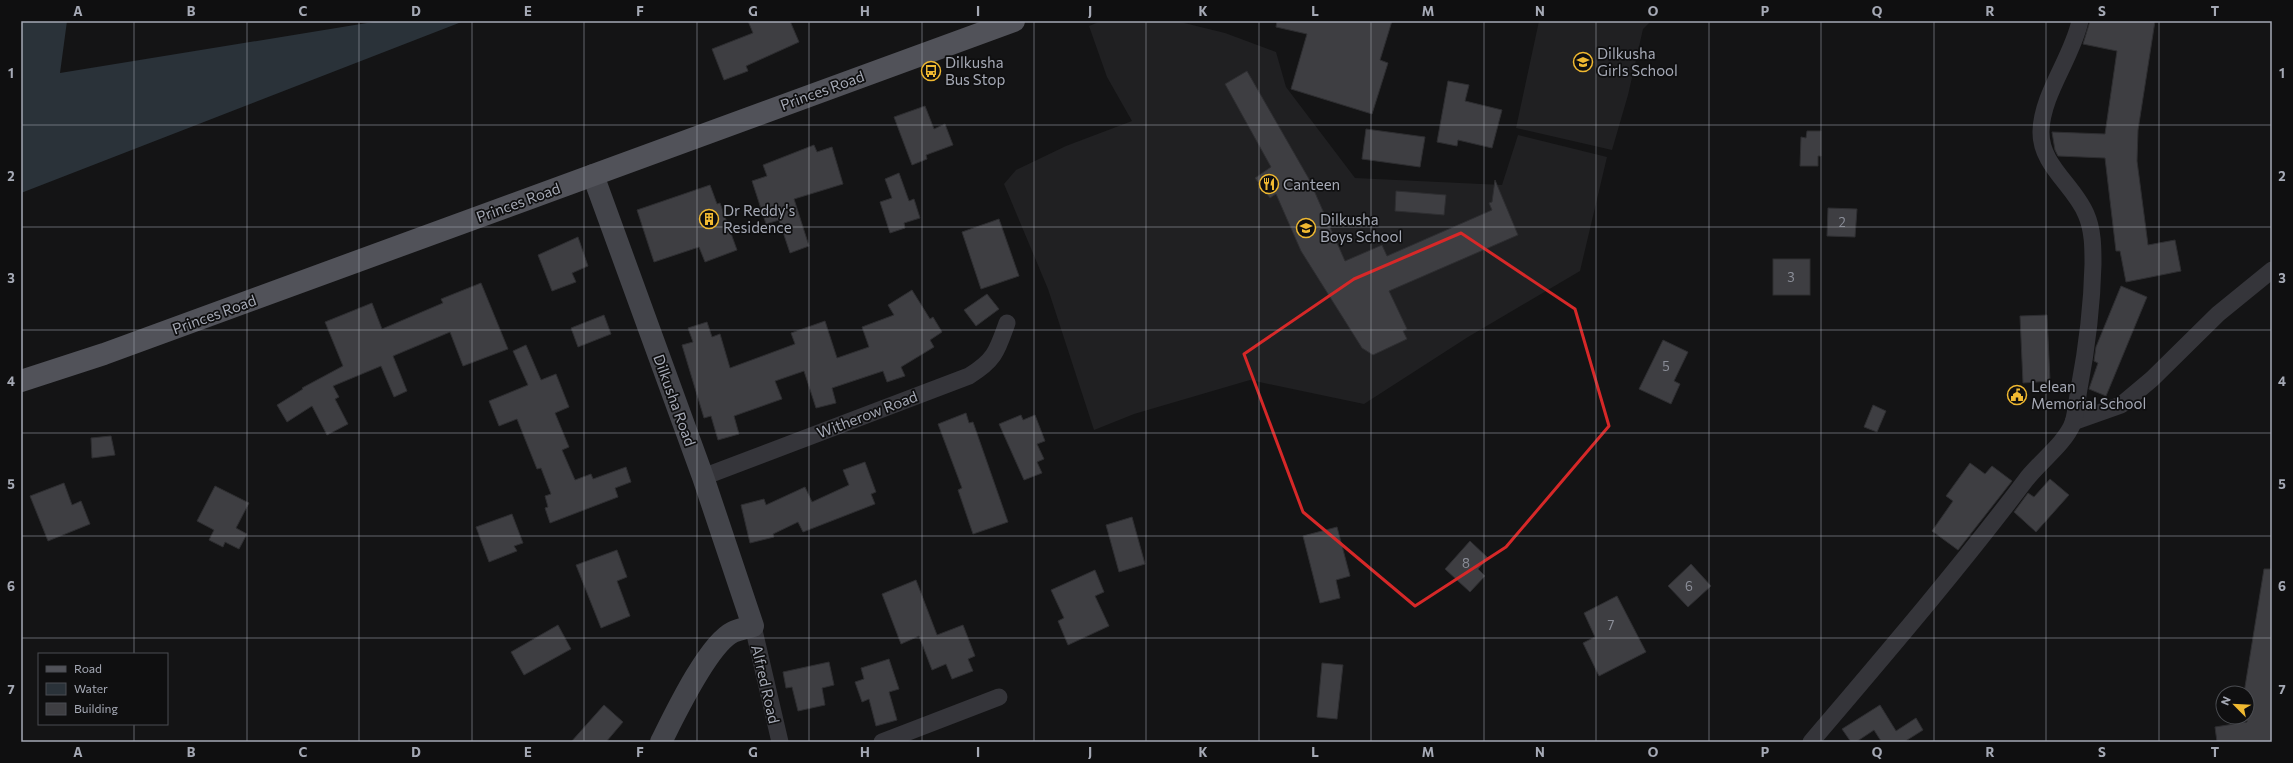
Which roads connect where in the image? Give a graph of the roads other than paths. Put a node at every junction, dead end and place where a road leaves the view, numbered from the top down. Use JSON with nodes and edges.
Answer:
{"nodes":[{"id":1,"x":1014,"y":21,"type":"edge"},
{"id":2,"x":2080,"y":21,"type":"edge"},
{"id":3,"x":593,"y":175,"type":"junction"},
{"id":4,"x":2272,"y":270,"type":"edge"},
{"id":5,"x":1007,"y":323,"type":"dead end"},
{"id":6,"x":21,"y":382,"type":"edge"},
{"id":7,"x":2073,"y":422,"type":"junction"},
{"id":8,"x":702,"y":477,"type":"junction"},
{"id":9,"x":753,"y":626,"type":"junction"},
{"id":10,"x":999,"y":697,"type":"dead end"},
{"id":11,"x":661,"y":742,"type":"edge"},
{"id":12,"x":780,"y":742,"type":"edge"},
{"id":13,"x":882,"y":742,"type":"edge"},
{"id":14,"x":1811,"y":742,"type":"edge"}],
"edges":[{"from":1,"to":3,"type":"main road","name":"Princes Road"},
{"from":2,"to":7,"type":"street"},
{"from":3,"to":6,"type":"main road","name":"Princes Road"},
{"from":3,"to":8,"type":"street","name":"Dilkusha Road"},
{"from":4,"to":7,"type":"street"},
{"from":5,"to":8,"type":"street","name":"Witherow Road"},
{"from":7,"to":14,"type":"street"},
{"from":8,"to":9,"type":"street","name":"Dilkusha Road"},
{"from":9,"to":11,"type":"street"},
{"from":9,"to":12,"type":"street","name":"Alfred Road"},
{"from":10,"to":13,"type":"street"}]}
